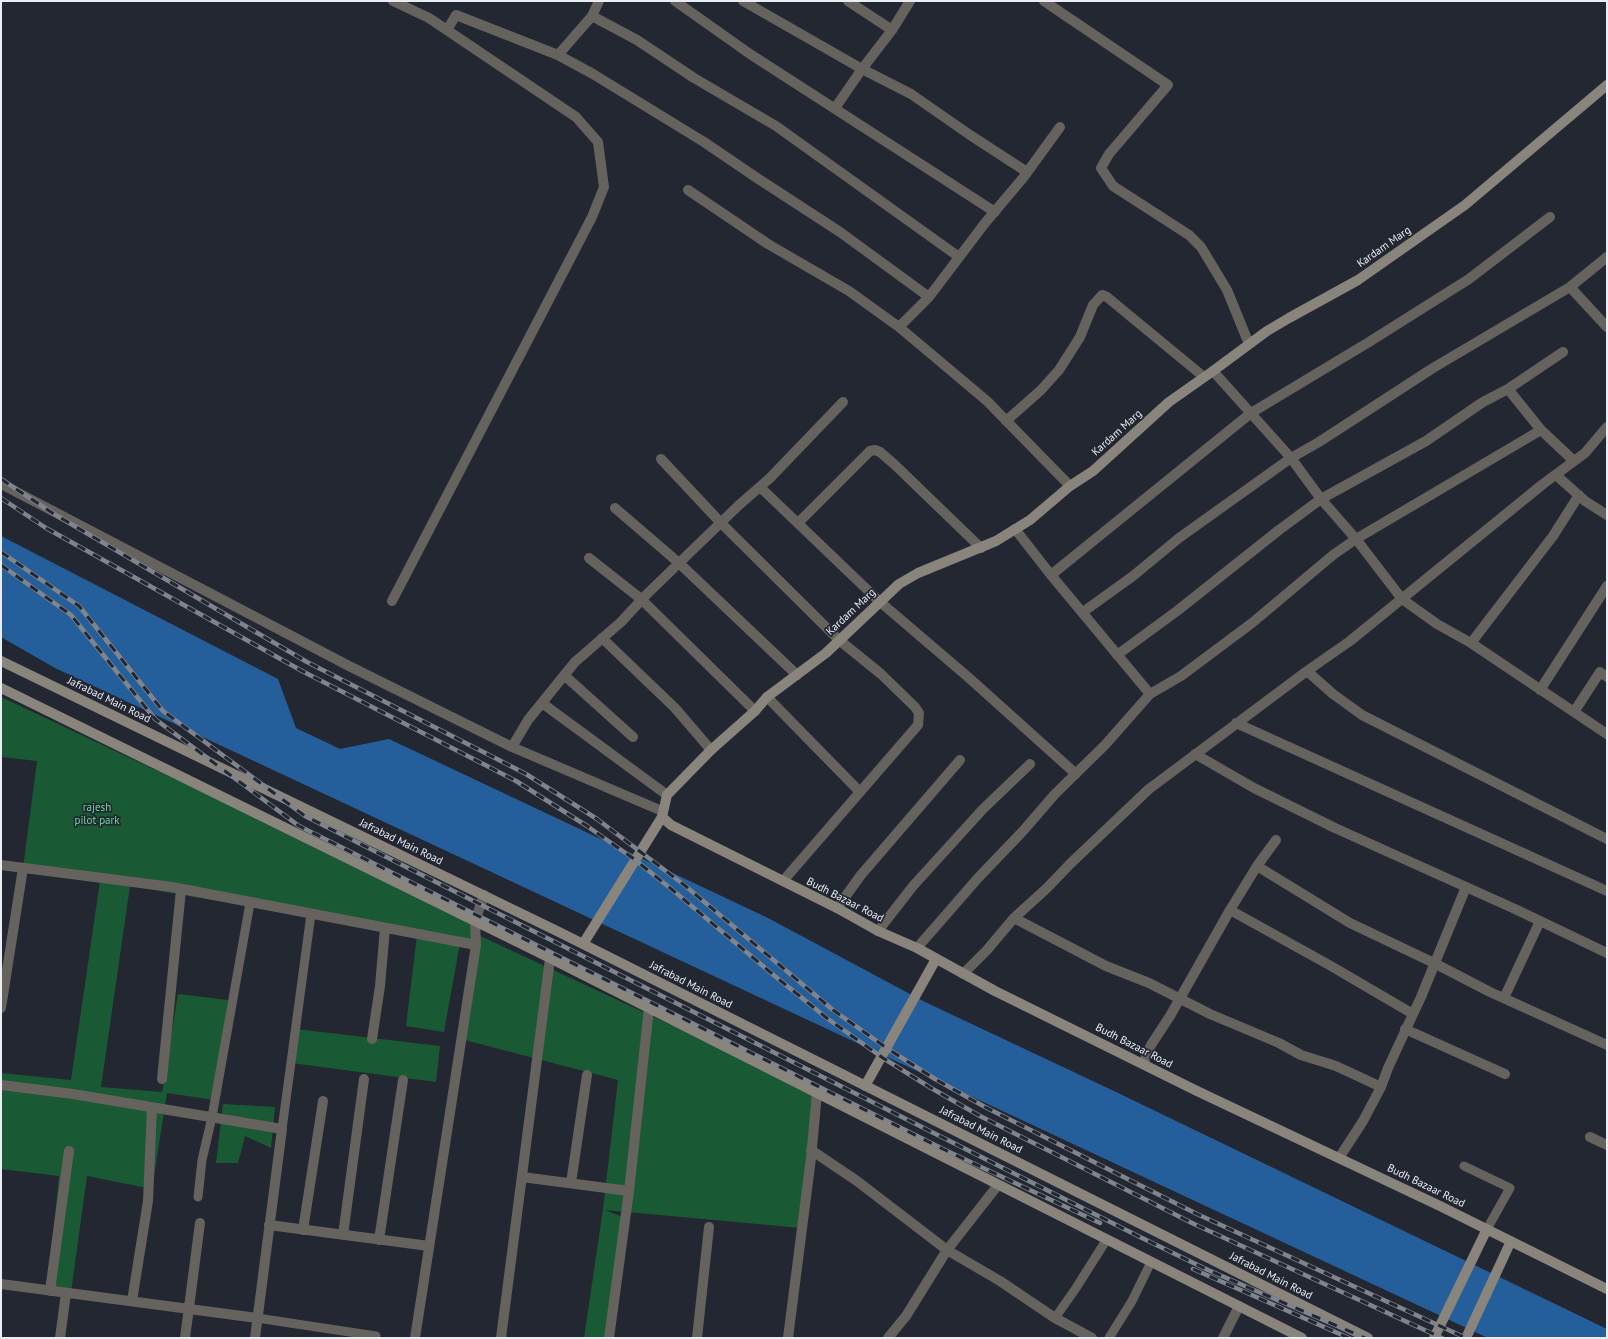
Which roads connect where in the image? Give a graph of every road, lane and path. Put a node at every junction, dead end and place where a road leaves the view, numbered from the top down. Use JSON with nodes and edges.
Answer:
{"nodes":[{"id":1,"x":393,"y":1,"type":"edge"},
{"id":2,"x":599,"y":1,"type":"edge"},
{"id":3,"x":675,"y":1,"type":"edge"},
{"id":4,"x":743,"y":1,"type":"edge"},
{"id":5,"x":848,"y":1,"type":"edge"},
{"id":6,"x":910,"y":1,"type":"edge"},
{"id":7,"x":1044,"y":1,"type":"edge"},
{"id":8,"x":592,"y":16,"type":"junction"},
{"id":9,"x":447,"y":30,"type":"junction"},
{"id":10,"x":892,"y":30,"type":"junction"},
{"id":11,"x":558,"y":55,"type":"junction"},
{"id":12,"x":862,"y":69,"type":"junction"},
{"id":13,"x":1607,"y":85,"type":"edge"},
{"id":14,"x":834,"y":108,"type":"junction"},
{"id":15,"x":1060,"y":127,"type":"dead end"},
{"id":16,"x":1027,"y":172,"type":"junction"},
{"id":17,"x":688,"y":190,"type":"dead end"},
{"id":18,"x":994,"y":212,"type":"junction"},
{"id":19,"x":1550,"y":217,"type":"dead end"},
{"id":20,"x":959,"y":257,"type":"junction"},
{"id":21,"x":1607,"y":257,"type":"edge"},
{"id":22,"x":1570,"y":287,"type":"junction"},
{"id":23,"x":929,"y":297,"type":"junction"},
{"id":24,"x":899,"y":327,"type":"junction"},
{"id":25,"x":1607,"y":327,"type":"edge"},
{"id":26,"x":1249,"y":344,"type":"junction"},
{"id":27,"x":1563,"y":352,"type":"dead end"},
{"id":28,"x":1213,"y":372,"type":"junction"},
{"id":29,"x":1204,"y":377,"type":"junction"},
{"id":30,"x":1508,"y":389,"type":"junction"},
{"id":31,"x":843,"y":402,"type":"dead end"},
{"id":32,"x":1251,"y":413,"type":"junction"},
{"id":33,"x":1006,"y":421,"type":"junction"},
{"id":34,"x":1607,"y":427,"type":"edge"},
{"id":35,"x":1541,"y":430,"type":"junction"},
{"id":36,"x":1290,"y":458,"type":"junction"},
{"id":37,"x":660,"y":459,"type":"dead end"},
{"id":38,"x":1574,"y":461,"type":"junction"},
{"id":39,"x":1556,"y":475,"type":"junction"},
{"id":40,"x":1,"y":484,"type":"edge"},
{"id":41,"x":1070,"y":486,"type":"junction"},
{"id":42,"x":760,"y":487,"type":"junction"},
{"id":43,"x":1579,"y":495,"type":"junction"},
{"id":44,"x":1321,"y":499,"type":"junction"},
{"id":45,"x":615,"y":508,"type":"dead end"},
{"id":46,"x":1607,"y":515,"type":"edge"},
{"id":47,"x":721,"y":523,"type":"junction"},
{"id":48,"x":798,"y":523,"type":"junction"},
{"id":49,"x":1015,"y":530,"type":"junction"},
{"id":50,"x":1356,"y":539,"type":"junction"},
{"id":51,"x":981,"y":548,"type":"junction"},
{"id":52,"x":589,"y":558,"type":"dead end"},
{"id":53,"x":679,"y":563,"type":"junction"},
{"id":54,"x":1050,"y":574,"type":"junction"},
{"id":55,"x":1607,"y":586,"type":"edge"},
{"id":56,"x":641,"y":599,"type":"junction"},
{"id":57,"x":1402,"y":599,"type":"junction"},
{"id":58,"x":392,"y":601,"type":"dead end"},
{"id":59,"x":879,"y":601,"type":"junction"},
{"id":60,"x":1083,"y":612,"type":"junction"},
{"id":61,"x":602,"y":638,"type":"junction"},
{"id":62,"x":839,"y":640,"type":"junction"},
{"id":63,"x":1471,"y":643,"type":"junction"},
{"id":64,"x":1117,"y":655,"type":"junction"},
{"id":65,"x":1,"y":661,"type":"edge"},
{"id":66,"x":1307,"y":671,"type":"junction"},
{"id":67,"x":564,"y":675,"type":"junction"},
{"id":68,"x":797,"y":675,"type":"junction"},
{"id":69,"x":1607,"y":677,"type":"edge"},
{"id":70,"x":1,"y":688,"type":"edge"},
{"id":71,"x":1540,"y":690,"type":"junction"},
{"id":72,"x":1150,"y":694,"type":"junction"},
{"id":73,"x":767,"y":697,"type":"junction"},
{"id":74,"x":542,"y":703,"type":"junction"},
{"id":75,"x":755,"y":711,"type":"junction"},
{"id":76,"x":1574,"y":712,"type":"junction"},
{"id":77,"x":1236,"y":723,"type":"junction"},
{"id":78,"x":1607,"y":734,"type":"edge"},
{"id":79,"x":633,"y":737,"type":"dead end"},
{"id":80,"x":512,"y":747,"type":"junction"},
{"id":81,"x":711,"y":750,"type":"junction"},
{"id":82,"x":1195,"y":754,"type":"junction"},
{"id":83,"x":960,"y":760,"type":"dead end"},
{"id":84,"x":1030,"y":764,"type":"dead end"},
{"id":85,"x":1076,"y":774,"type":"junction"},
{"id":86,"x":860,"y":792,"type":"junction"},
{"id":87,"x":667,"y":795,"type":"junction"},
{"id":88,"x":662,"y":814,"type":"junction"},
{"id":89,"x":1607,"y":839,"type":"edge"},
{"id":90,"x":1276,"y":840,"type":"dead end"},
{"id":91,"x":1,"y":865,"type":"edge"},
{"id":92,"x":1256,"y":866,"type":"junction"},
{"id":93,"x":23,"y":868,"type":"junction"},
{"id":94,"x":782,"y":881,"type":"junction"},
{"id":95,"x":1466,"y":887,"type":"junction"},
{"id":96,"x":181,"y":890,"type":"junction"},
{"id":97,"x":1607,"y":891,"type":"edge"},
{"id":98,"x":484,"y":896,"type":"junction"},
{"id":99,"x":250,"y":903,"type":"junction"},
{"id":100,"x":837,"y":908,"type":"junction"},
{"id":101,"x":1230,"y":910,"type":"junction"},
{"id":102,"x":311,"y":914,"type":"junction"},
{"id":103,"x":1014,"y":918,"type":"junction"},
{"id":104,"x":475,"y":921,"type":"junction"},
{"id":105,"x":1540,"y":921,"type":"junction"},
{"id":106,"x":385,"y":928,"type":"junction"},
{"id":107,"x":878,"y":930,"type":"junction"},
{"id":108,"x":583,"y":944,"type":"junction"},
{"id":109,"x":476,"y":946,"type":"junction"},
{"id":110,"x":917,"y":948,"type":"junction"},
{"id":111,"x":1607,"y":953,"type":"edge"},
{"id":112,"x":550,"y":958,"type":"junction"},
{"id":113,"x":936,"y":959,"type":"junction"},
{"id":114,"x":1434,"y":963,"type":"junction"},
{"id":115,"x":963,"y":974,"type":"junction"},
{"id":116,"x":1180,"y":998,"type":"junction"},
{"id":117,"x":1504,"y":998,"type":"junction"},
{"id":118,"x":1,"y":1008,"type":"edge"},
{"id":119,"x":649,"y":1008,"type":"junction"},
{"id":120,"x":1413,"y":1014,"type":"junction"},
{"id":121,"x":1406,"y":1029,"type":"junction"},
{"id":122,"x":372,"y":1040,"type":"dead end"},
{"id":123,"x":1607,"y":1045,"type":"edge"},
{"id":124,"x":1143,"y":1064,"type":"junction"},
{"id":125,"x":1506,"y":1074,"type":"dead end"},
{"id":126,"x":587,"y":1075,"type":"dead end"},
{"id":127,"x":162,"y":1079,"type":"dead end"},
{"id":128,"x":364,"y":1079,"type":"dead end"},
{"id":129,"x":403,"y":1080,"type":"dead end"},
{"id":130,"x":1,"y":1085,"type":"edge"},
{"id":131,"x":865,"y":1086,"type":"junction"},
{"id":132,"x":1381,"y":1087,"type":"junction"},
{"id":133,"x":817,"y":1093,"type":"junction"},
{"id":134,"x":324,"y":1101,"type":"dead end"},
{"id":135,"x":152,"y":1107,"type":"junction"},
{"id":136,"x":212,"y":1117,"type":"junction"},
{"id":137,"x":282,"y":1129,"type":"junction"},
{"id":138,"x":1590,"y":1137,"type":"dead end"},
{"id":139,"x":1607,"y":1145,"type":"edge"},
{"id":140,"x":811,"y":1150,"type":"junction"},
{"id":141,"x":69,"y":1151,"type":"dead end"},
{"id":142,"x":1340,"y":1158,"type":"junction"},
{"id":143,"x":1464,"y":1166,"type":"dead end"},
{"id":144,"x":522,"y":1177,"type":"junction"},
{"id":145,"x":571,"y":1183,"type":"junction"},
{"id":146,"x":998,"y":1185,"type":"junction"},
{"id":147,"x":629,"y":1191,"type":"junction"},
{"id":148,"x":198,"y":1197,"type":"dead end"},
{"id":149,"x":200,"y":1222,"type":"dead end"},
{"id":150,"x":270,"y":1225,"type":"junction"},
{"id":151,"x":709,"y":1227,"type":"dead end"},
{"id":152,"x":1487,"y":1229,"type":"junction"},
{"id":153,"x":303,"y":1230,"type":"junction"},
{"id":154,"x":343,"y":1235,"type":"junction"},
{"id":155,"x":1107,"y":1239,"type":"junction"},
{"id":156,"x":379,"y":1240,"type":"junction"},
{"id":157,"x":1511,"y":1241,"type":"junction"},
{"id":158,"x":429,"y":1246,"type":"junction"},
{"id":159,"x":947,"y":1250,"type":"junction"},
{"id":160,"x":1151,"y":1262,"type":"junction"},
{"id":161,"x":1,"y":1284,"type":"edge"},
{"id":162,"x":1607,"y":1289,"type":"edge"},
{"id":163,"x":50,"y":1291,"type":"junction"},
{"id":164,"x":66,"y":1293,"type":"junction"},
{"id":165,"x":132,"y":1301,"type":"junction"},
{"id":166,"x":1239,"y":1306,"type":"junction"},
{"id":167,"x":189,"y":1309,"type":"junction"},
{"id":168,"x":257,"y":1318,"type":"junction"},
{"id":169,"x":1055,"y":1318,"type":"junction"},
{"id":170,"x":376,"y":1336,"type":"dead end"},
{"id":171,"x":60,"y":1338,"type":"edge"},
{"id":172,"x":185,"y":1338,"type":"edge"},
{"id":173,"x":255,"y":1338,"type":"edge"},
{"id":174,"x":415,"y":1338,"type":"edge"},
{"id":175,"x":501,"y":1338,"type":"edge"},
{"id":176,"x":609,"y":1338,"type":"edge"},
{"id":177,"x":697,"y":1338,"type":"edge"},
{"id":178,"x":788,"y":1338,"type":"edge"},
{"id":179,"x":888,"y":1338,"type":"edge"},
{"id":180,"x":1092,"y":1338,"type":"edge"},
{"id":181,"x":1109,"y":1338,"type":"edge"},
{"id":182,"x":1223,"y":1338,"type":"edge"},
{"id":183,"x":1302,"y":1338,"type":"edge"},
{"id":184,"x":1368,"y":1338,"type":"edge"},
{"id":185,"x":1434,"y":1338,"type":"edge"},
{"id":186,"x":1466,"y":1338,"type":"edge"}],
"edges":[{"from":1,"to":9,"type":"street"},
{"from":2,"to":8,"type":"street"},
{"from":3,"to":14,"type":"street"},
{"from":4,"to":12,"type":"street"},
{"from":5,"to":10,"type":"street"},
{"from":6,"to":10,"type":"street"},
{"from":7,"to":26,"type":"street"},
{"from":8,"to":11,"type":"street"},
{"from":8,"to":20,"type":"street"},
{"from":9,"to":11,"type":"street"},
{"from":9,"to":58,"type":"street"},
{"from":10,"to":12,"type":"street"},
{"from":11,"to":23,"type":"street"},
{"from":12,"to":14,"type":"street"},
{"from":12,"to":16,"type":"street"},
{"from":13,"to":26,"type":"main road","name":"Kardam Marg"},
{"from":14,"to":18,"type":"street"},
{"from":15,"to":16,"type":"street"},
{"from":16,"to":18,"type":"street"},
{"from":17,"to":24,"type":"street"},
{"from":18,"to":20,"type":"street"},
{"from":19,"to":32,"type":"street"},
{"from":20,"to":23,"type":"street"},
{"from":21,"to":22,"type":"street"},
{"from":22,"to":25,"type":"street"},
{"from":22,"to":36,"type":"street"},
{"from":23,"to":24,"type":"street"},
{"from":24,"to":33,"type":"street"},
{"from":26,"to":28,"type":"main road","name":"Kardam Marg"},
{"from":27,"to":30,"type":"street"},
{"from":28,"to":29,"type":"main road","name":"Kardam Marg"},
{"from":28,"to":32,"type":"street"},
{"from":29,"to":33,"type":"street"},
{"from":29,"to":41,"type":"main road","name":"Kardam Marg"},
{"from":30,"to":35,"type":"street"},
{"from":30,"to":44,"type":"street"},
{"from":31,"to":42,"type":"street"},
{"from":32,"to":36,"type":"street"},
{"from":32,"to":54,"type":"street"},
{"from":33,"to":41,"type":"street"},
{"from":34,"to":38,"type":"street"},
{"from":35,"to":38,"type":"street"},
{"from":35,"to":50,"type":"street"},
{"from":36,"to":44,"type":"street"},
{"from":36,"to":60,"type":"street"},
{"from":37,"to":47,"type":"street"},
{"from":38,"to":39,"type":"street"},
{"from":39,"to":43,"type":"street"},
{"from":39,"to":57,"type":"street"},
{"from":40,"to":80,"type":"street"},
{"from":41,"to":49,"type":"main road","name":"Kardam Marg"},
{"from":42,"to":47,"type":"street"},
{"from":42,"to":48,"type":"street"},
{"from":43,"to":46,"type":"street"},
{"from":43,"to":63,"type":"street"},
{"from":44,"to":50,"type":"street"},
{"from":44,"to":64,"type":"street"},
{"from":45,"to":53,"type":"street"},
{"from":47,"to":53,"type":"street"},
{"from":47,"to":62,"type":"street"},
{"from":48,"to":51,"type":"street"},
{"from":48,"to":59,"type":"street"},
{"from":49,"to":51,"type":"main road","name":"Kardam Marg"},
{"from":49,"to":54,"type":"street"},
{"from":50,"to":57,"type":"street"},
{"from":50,"to":72,"type":"street"},
{"from":51,"to":59,"type":"main road","name":"Kardam Marg"},
{"from":52,"to":56,"type":"street"},
{"from":53,"to":56,"type":"street"},
{"from":53,"to":68,"type":"street"},
{"from":54,"to":60,"type":"street"},
{"from":55,"to":71,"type":"street"},
{"from":56,"to":61,"type":"street"},
{"from":56,"to":75,"type":"street"},
{"from":57,"to":63,"type":"street"},
{"from":57,"to":66,"type":"street"},
{"from":59,"to":62,"type":"main road","name":"Kardam Marg"},
{"from":59,"to":85,"type":"street"},
{"from":60,"to":64,"type":"street"},
{"from":61,"to":67,"type":"street"},
{"from":61,"to":81,"type":"street"},
{"from":62,"to":68,"type":"main road","name":"Kardam Marg"},
{"from":62,"to":86,"type":"street"},
{"from":63,"to":71,"type":"street"},
{"from":64,"to":72,"type":"street"},
{"from":65,"to":98,"type":"main road","name":"Jafrabad Main Road"},
{"from":66,"to":77,"type":"street"},
{"from":66,"to":89,"type":"street"},
{"from":67,"to":74,"type":"street"},
{"from":67,"to":79,"type":"street"},
{"from":68,"to":73,"type":"main road","name":"Kardam Marg"},
{"from":69,"to":76,"type":"street"},
{"from":70,"to":104,"type":"main road"},
{"from":71,"to":76,"type":"street"},
{"from":72,"to":85,"type":"street"},
{"from":73,"to":75,"type":"main road","name":"Kardam Marg"},
{"from":73,"to":86,"type":"street"},
{"from":74,"to":80,"type":"street"},
{"from":74,"to":87,"type":"street"},
{"from":75,"to":81,"type":"main road","name":"Kardam Marg"},
{"from":76,"to":78,"type":"street"},
{"from":77,"to":82,"type":"street"},
{"from":77,"to":97,"type":"street"},
{"from":80,"to":88,"type":"street"},
{"from":81,"to":87,"type":"main road","name":"Kardam Marg"},
{"from":82,"to":95,"type":"street"},
{"from":82,"to":103,"type":"street"},
{"from":83,"to":100,"type":"street"},
{"from":84,"to":107,"type":"street"},
{"from":85,"to":110,"type":"street"},
{"from":86,"to":94,"type":"street"},
{"from":87,"to":88,"type":"main road","name":"Kardam Marg"},
{"from":88,"to":94,"type":"main road","name":"Budh Bazaar Road"},
{"from":88,"to":108,"type":"main road","name":"Kardam Marg"},
{"from":90,"to":92,"type":"street"},
{"from":91,"to":93,"type":"street"},
{"from":92,"to":101,"type":"street"},
{"from":92,"to":114,"type":"street"},
{"from":93,"to":96,"type":"street"},
{"from":93,"to":118,"type":"street"},
{"from":94,"to":100,"type":"main road","name":"Budh Bazaar Road"},
{"from":95,"to":105,"type":"street"},
{"from":95,"to":114,"type":"street"},
{"from":96,"to":99,"type":"street"},
{"from":96,"to":127,"type":"street"},
{"from":98,"to":104,"type":"street"},
{"from":98,"to":108,"type":"main road","name":"Jafrabad Main Road"},
{"from":99,"to":102,"type":"street"},
{"from":99,"to":136,"type":"lane"},
{"from":100,"to":107,"type":"main road","name":"Budh Bazaar Road"},
{"from":101,"to":116,"type":"street"},
{"from":101,"to":120,"type":"street"},
{"from":102,"to":106,"type":"street"},
{"from":102,"to":137,"type":"lane"},
{"from":103,"to":115,"type":"street"},
{"from":103,"to":116,"type":"street"},
{"from":104,"to":109,"type":"street"},
{"from":104,"to":112,"type":"main road"},
{"from":105,"to":111,"type":"street"},
{"from":105,"to":117,"type":"street"},
{"from":106,"to":109,"type":"street"},
{"from":106,"to":122,"type":"street"},
{"from":107,"to":110,"type":"main road","name":"Budh Bazaar Road"},
{"from":108,"to":131,"type":"main road","name":"Jafrabad Main Road"},
{"from":109,"to":158,"type":"street"},
{"from":110,"to":113,"type":"main road","name":"Budh Bazaar Road"},
{"from":112,"to":119,"type":"main road"},
{"from":112,"to":144,"type":"street"},
{"from":113,"to":115,"type":"main road","name":"Budh Bazaar Road"},
{"from":113,"to":131,"type":"main road"},
{"from":114,"to":117,"type":"street"},
{"from":114,"to":120,"type":"street"},
{"from":115,"to":124,"type":"main road","name":"Budh Bazaar Road"},
{"from":116,"to":124,"type":"street"},
{"from":116,"to":132,"type":"street"},
{"from":117,"to":123,"type":"street"},
{"from":119,"to":133,"type":"main road"},
{"from":119,"to":147,"type":"street"},
{"from":120,"to":121,"type":"street"},
{"from":121,"to":125,"type":"street"},
{"from":121,"to":132,"type":"street"},
{"from":124,"to":142,"type":"main road","name":"Budh Bazaar Road"},
{"from":126,"to":145,"type":"street"},
{"from":128,"to":154,"type":"street"},
{"from":129,"to":156,"type":"street"},
{"from":130,"to":135,"type":"street"},
{"from":131,"to":184,"type":"main road","name":"Jafrabad Main Road"},
{"from":132,"to":142,"type":"street"},
{"from":133,"to":140,"type":"street"},
{"from":133,"to":146,"type":"main road"},
{"from":134,"to":153,"type":"street"},
{"from":135,"to":136,"type":"street"},
{"from":135,"to":165,"type":"street"},
{"from":136,"to":137,"type":"street"},
{"from":136,"to":148,"type":"lane"},
{"from":137,"to":150,"type":"street"},
{"from":138,"to":139,"type":"street"},
{"from":140,"to":159,"type":"street"},
{"from":140,"to":178,"type":"street"},
{"from":141,"to":163,"type":"street"},
{"from":142,"to":152,"type":"main road","name":"Budh Bazaar Road"},
{"from":143,"to":152,"type":"lane"},
{"from":144,"to":145,"type":"street"},
{"from":144,"to":175,"type":"street"},
{"from":145,"to":147,"type":"street"},
{"from":146,"to":155,"type":"main road"},
{"from":146,"to":159,"type":"street"},
{"from":147,"to":176,"type":"street"},
{"from":149,"to":167,"type":"street"},
{"from":150,"to":153,"type":"street"},
{"from":150,"to":168,"type":"street"},
{"from":151,"to":177,"type":"street"},
{"from":152,"to":157,"type":"main road","name":"Budh Bazaar Road"},
{"from":152,"to":185,"type":"main road"},
{"from":153,"to":154,"type":"street"},
{"from":154,"to":156,"type":"street"},
{"from":155,"to":160,"type":"main road"},
{"from":155,"to":169,"type":"lane"},
{"from":156,"to":158,"type":"street"},
{"from":157,"to":162,"type":"main road","name":"Budh Bazaar Road"},
{"from":157,"to":186,"type":"main road"},
{"from":158,"to":174,"type":"street"},
{"from":159,"to":169,"type":"street"},
{"from":159,"to":179,"type":"street"},
{"from":160,"to":166,"type":"main road"},
{"from":160,"to":181,"type":"lane"},
{"from":161,"to":163,"type":"street"},
{"from":163,"to":164,"type":"street"},
{"from":164,"to":165,"type":"street"},
{"from":164,"to":171,"type":"street"},
{"from":165,"to":167,"type":"street"},
{"from":166,"to":182,"type":"street"},
{"from":166,"to":183,"type":"main road"},
{"from":167,"to":168,"type":"street"},
{"from":167,"to":172,"type":"street"},
{"from":168,"to":170,"type":"lane"},
{"from":168,"to":173,"type":"street"},
{"from":169,"to":180,"type":"street"}]}
